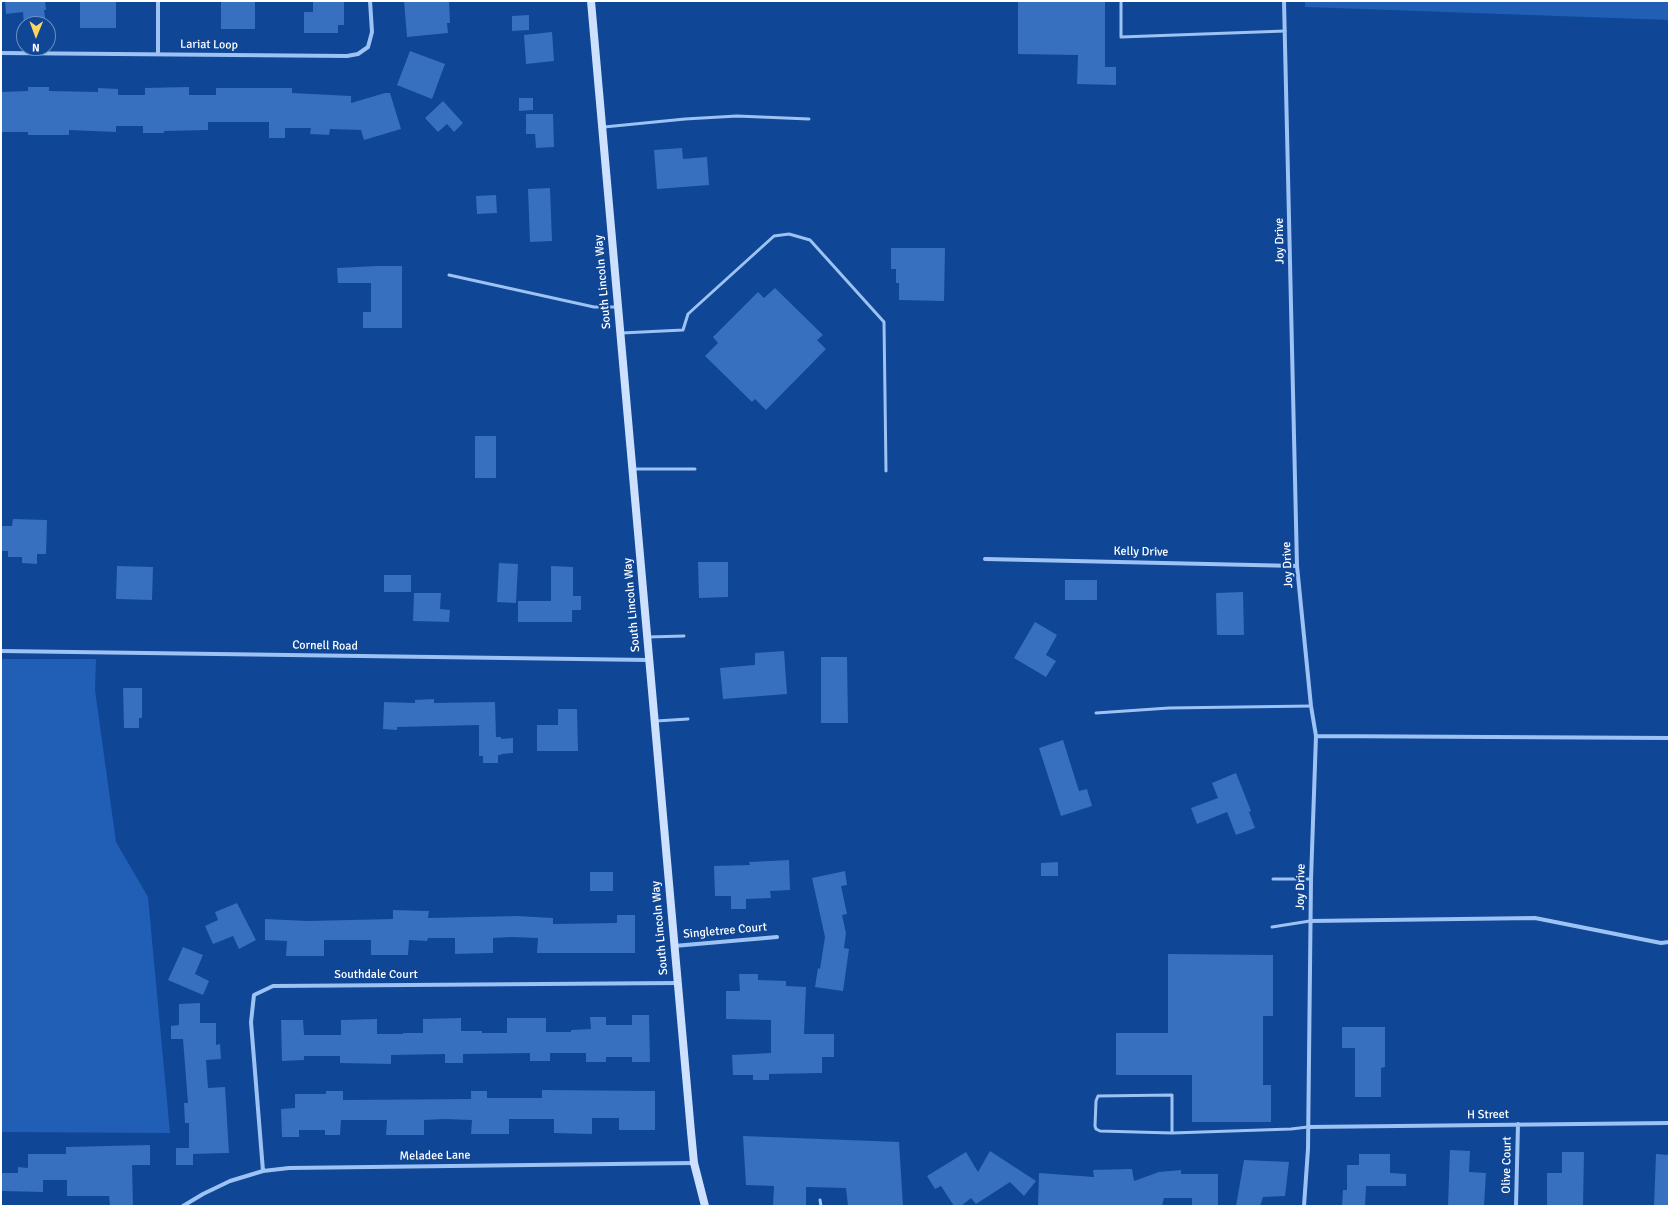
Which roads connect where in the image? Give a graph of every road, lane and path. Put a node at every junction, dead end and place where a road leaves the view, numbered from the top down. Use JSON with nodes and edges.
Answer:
{"nodes":[{"id":1,"x":158,"y":1,"type":"edge"},
{"id":2,"x":370,"y":1,"type":"edge"},
{"id":3,"x":590,"y":1,"type":"edge"},
{"id":4,"x":1121,"y":1,"type":"edge"},
{"id":5,"x":1284,"y":1,"type":"edge"},
{"id":6,"x":1285,"y":31,"type":"junction"},
{"id":7,"x":1,"y":53,"type":"edge"},
{"id":8,"x":158,"y":54,"type":"junction"},
{"id":9,"x":809,"y":119,"type":"dead end"},
{"id":10,"x":602,"y":128,"type":"junction"},
{"id":11,"x":449,"y":275,"type":"dead end"},
{"id":12,"x":618,"y":307,"type":"junction"},
{"id":13,"x":620,"y":333,"type":"junction"},
{"id":14,"x":632,"y":468,"type":"junction"},
{"id":15,"x":695,"y":469,"type":"dead end"},
{"id":16,"x":886,"y":471,"type":"dead end"},
{"id":17,"x":985,"y":558,"type":"dead end"},
{"id":18,"x":1297,"y":566,"type":"junction"},
{"id":19,"x":684,"y":636,"type":"dead end"},
{"id":20,"x":647,"y":637,"type":"junction"},
{"id":21,"x":1,"y":651,"type":"edge"},
{"id":22,"x":649,"y":660,"type":"junction"},
{"id":23,"x":1311,"y":706,"type":"junction"},
{"id":24,"x":1096,"y":713,"type":"dead end"},
{"id":25,"x":688,"y":719,"type":"dead end"},
{"id":26,"x":654,"y":721,"type":"junction"},
{"id":27,"x":1316,"y":736,"type":"junction"},
{"id":28,"x":1669,"y":738,"type":"edge"},
{"id":29,"x":1273,"y":879,"type":"dead end"},
{"id":30,"x":1311,"y":879,"type":"junction"},
{"id":31,"x":1310,"y":921,"type":"junction"},
{"id":32,"x":1272,"y":927,"type":"dead end"},
{"id":33,"x":777,"y":936,"type":"dead end"},
{"id":34,"x":1669,"y":942,"type":"edge"},
{"id":35,"x":674,"y":946,"type":"junction"},
{"id":36,"x":678,"y":983,"type":"junction"},
{"id":37,"x":1669,"y":1123,"type":"edge"},
{"id":38,"x":1518,"y":1124,"type":"junction"},
{"id":39,"x":1308,"y":1127,"type":"junction"},
{"id":40,"x":1172,"y":1133,"type":"junction"},
{"id":41,"x":694,"y":1163,"type":"junction"},
{"id":42,"x":262,"y":1171,"type":"junction"},
{"id":43,"x":820,"y":1200,"type":"dead end"},
{"id":44,"x":183,"y":1206,"type":"edge"},
{"id":45,"x":705,"y":1206,"type":"edge"},
{"id":46,"x":821,"y":1206,"type":"edge"},
{"id":47,"x":1304,"y":1206,"type":"edge"},
{"id":48,"x":1516,"y":1206,"type":"edge"}],
"edges":[{"from":1,"to":8,"type":"street"},
{"from":2,"to":8,"type":"street","name":"Lariat Loop"},
{"from":3,"to":10,"type":"main road","name":"South Lincoln Way"},
{"from":4,"to":6,"type":"lane"},
{"from":5,"to":6,"type":"street","name":"Joy Drive"},
{"from":6,"to":18,"type":"street","name":"Joy Drive"},
{"from":7,"to":8,"type":"street","name":"Lariat Loop"},
{"from":9,"to":10,"type":"lane"},
{"from":10,"to":12,"type":"main road","name":"South Lincoln Way"},
{"from":11,"to":12,"type":"lane"},
{"from":12,"to":13,"type":"main road","name":"South Lincoln Way"},
{"from":13,"to":14,"type":"main road","name":"South Lincoln Way"},
{"from":13,"to":16,"type":"lane"},
{"from":14,"to":15,"type":"lane"},
{"from":14,"to":20,"type":"main road","name":"South Lincoln Way"},
{"from":17,"to":18,"type":"street","name":"Kelly Drive"},
{"from":18,"to":23,"type":"street","name":"Joy Drive"},
{"from":19,"to":20,"type":"lane"},
{"from":20,"to":22,"type":"main road","name":"South Lincoln Way"},
{"from":21,"to":22,"type":"street","name":"Cornell Road"},
{"from":22,"to":26,"type":"main road","name":"South Lincoln Way"},
{"from":23,"to":24,"type":"lane"},
{"from":23,"to":27,"type":"street","name":"Joy Drive"},
{"from":25,"to":26,"type":"lane"},
{"from":26,"to":35,"type":"main road","name":"South Lincoln Way"},
{"from":27,"to":28,"type":"street"},
{"from":27,"to":30,"type":"street","name":"Joy Drive"},
{"from":29,"to":30,"type":"lane"},
{"from":30,"to":31,"type":"street","name":"Joy Drive"},
{"from":31,"to":32,"type":"lane"},
{"from":31,"to":34,"type":"street"},
{"from":31,"to":39,"type":"street","name":"Joy Drive"},
{"from":33,"to":35,"type":"street","name":"Singletree Court"},
{"from":35,"to":36,"type":"main road","name":"South Lincoln Way"},
{"from":36,"to":41,"type":"main road","name":"South Lincoln Way"},
{"from":36,"to":42,"type":"street","name":"Southdale Court"},
{"from":37,"to":38,"type":"street","name":"H Street"},
{"from":38,"to":39,"type":"street","name":"H Street"},
{"from":38,"to":48,"type":"street","name":"Olive Court"},
{"from":39,"to":40,"type":"lane"},
{"from":39,"to":47,"type":"street","name":"Joy Drive"},
{"from":40,"to":40,"type":"lane"},
{"from":41,"to":42,"type":"street","name":"Meladee Lane"},
{"from":41,"to":45,"type":"main road","name":"South Lincoln Way"},
{"from":42,"to":44,"type":"street","name":"Meladee Lane"},
{"from":43,"to":46,"type":"lane"}]}
